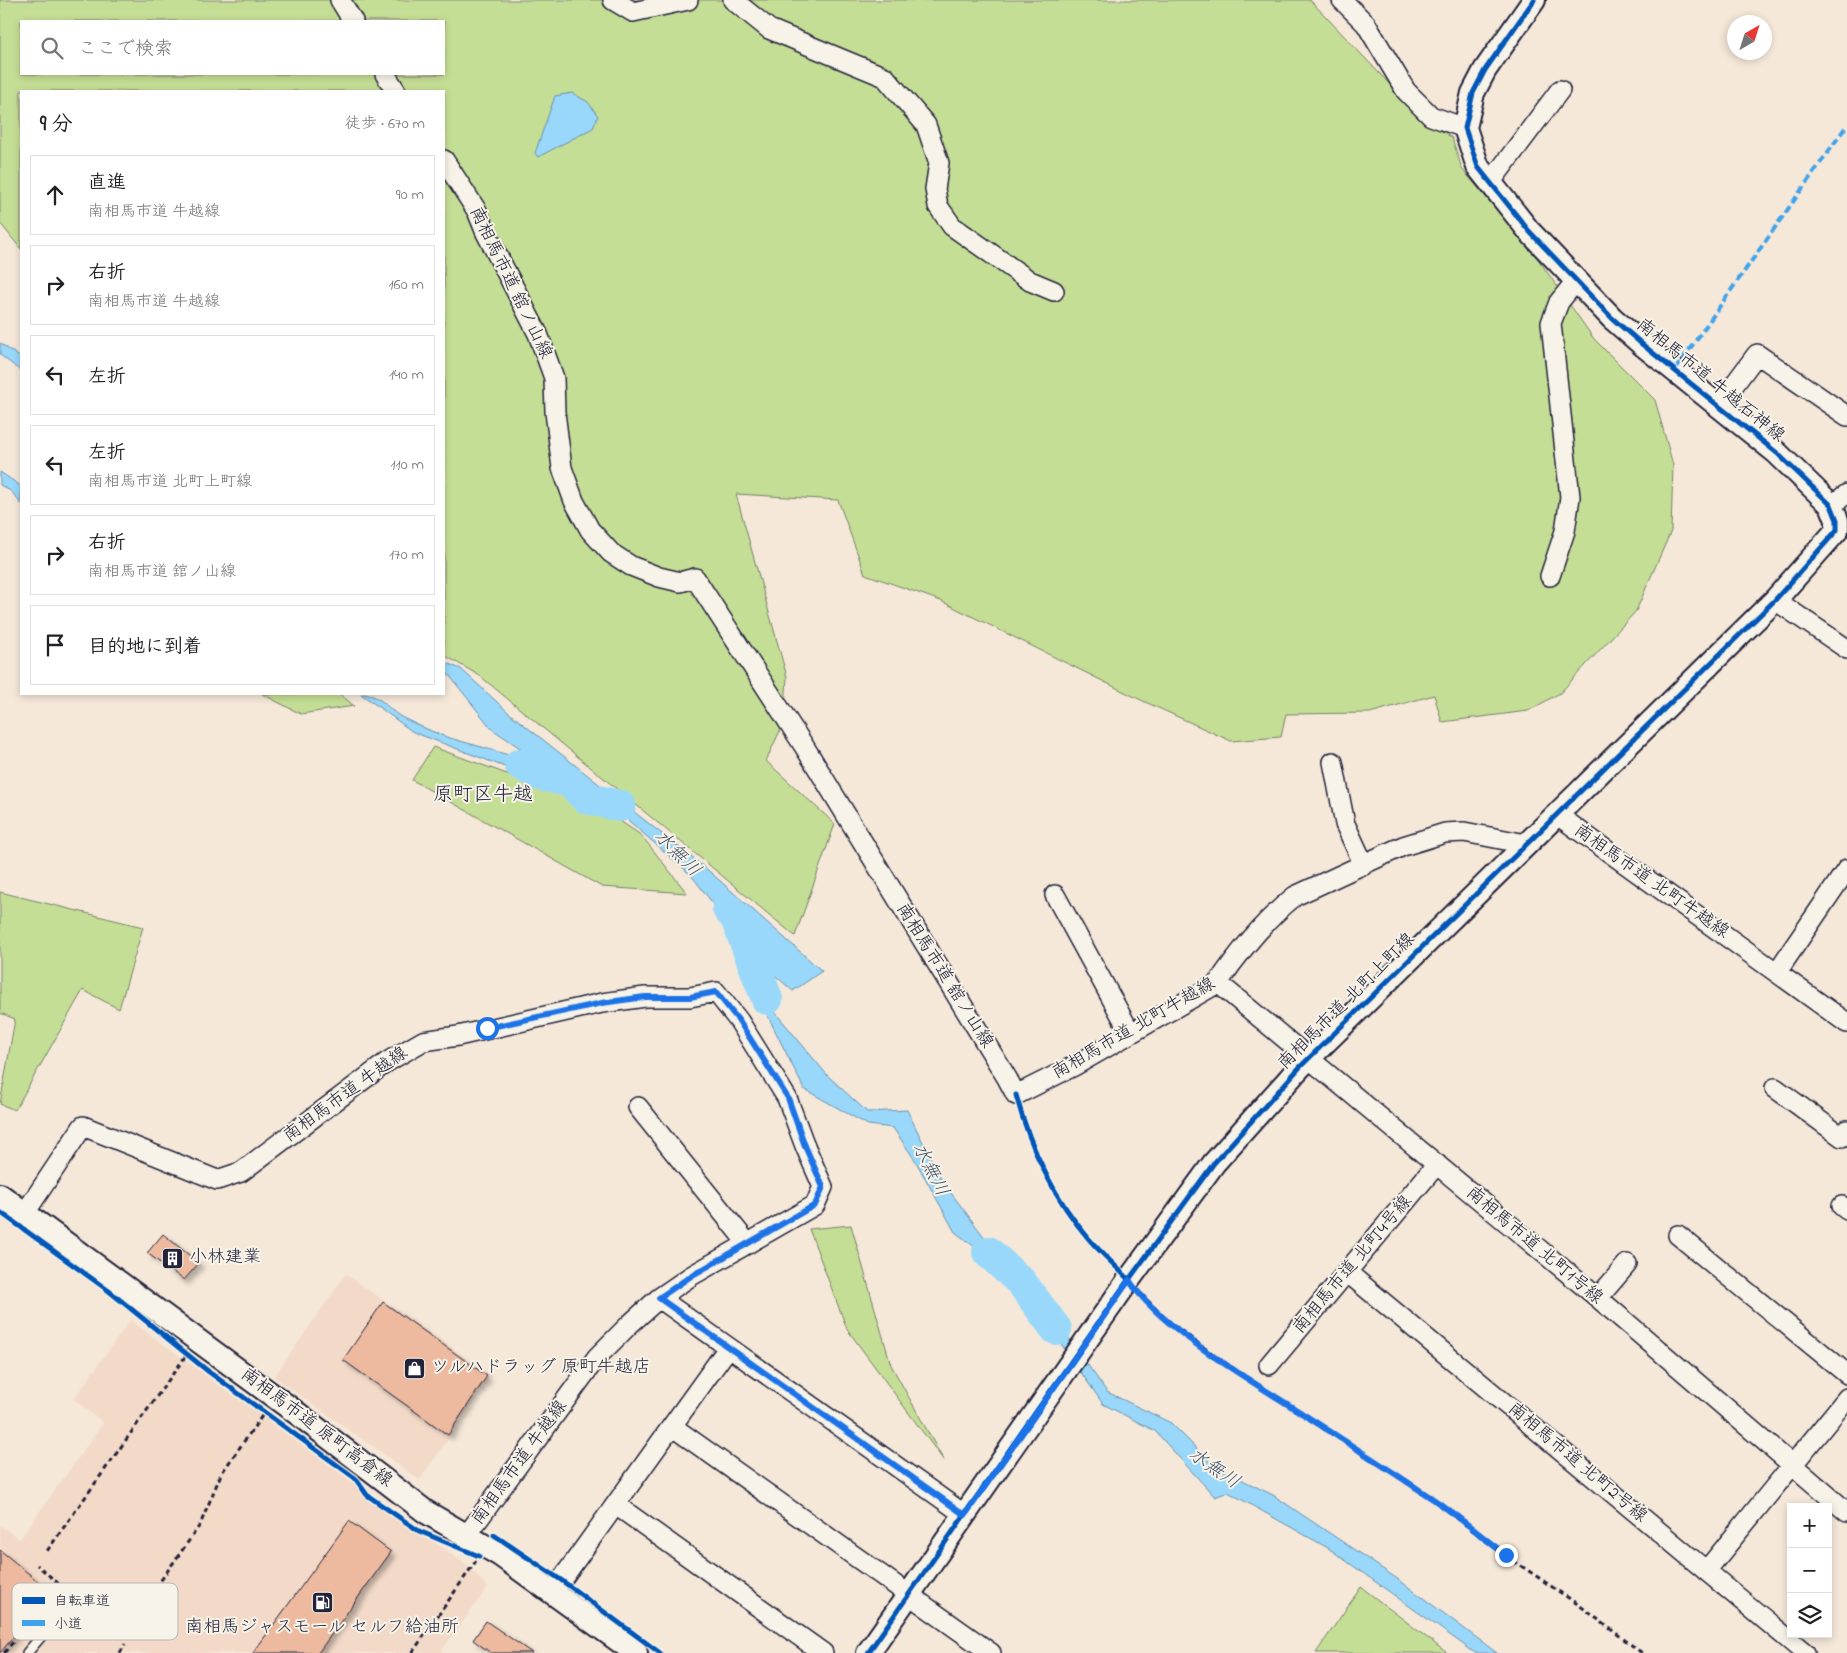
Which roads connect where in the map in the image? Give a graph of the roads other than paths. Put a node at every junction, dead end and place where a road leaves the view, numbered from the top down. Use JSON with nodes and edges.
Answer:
{"nodes":[{"id":1,"x":340,"y":0,"type":"edge"},
{"id":2,"x":613,"y":0,"type":"edge"},
{"id":3,"x":688,"y":0,"type":"edge"},
{"id":4,"x":733,"y":0,"type":"edge"},
{"id":5,"x":1342,"y":0,"type":"edge"},
{"id":6,"x":1534,"y":0,"type":"edge"},
{"id":7,"x":352,"y":20,"type":"edge"},
{"id":8,"x":386,"y":75,"type":"edge"},
{"id":9,"x":395,"y":90,"type":"edge"},
{"id":10,"x":1560,"y":90,"type":"dead end"},
{"id":11,"x":1465,"y":128,"type":"junction"},
{"id":12,"x":445,"y":162,"type":"edge"},
{"id":13,"x":1490,"y":183,"type":"junction"},
{"id":14,"x":1576,"y":281,"type":"junction"},
{"id":15,"x":1054,"y":291,"type":"dead end"},
{"id":16,"x":1719,"y":406,"type":"junction"},
{"id":17,"x":1847,"y":416,"type":"edge"},
{"id":18,"x":1839,"y":499,"type":"edge"},
{"id":19,"x":1550,"y":576,"type":"dead end"},
{"id":20,"x":1775,"y":600,"type":"junction"},
{"id":21,"x":1847,"y":649,"type":"edge"},
{"id":22,"x":1333,"y":762,"type":"dead end"},
{"id":23,"x":1556,"y":814,"type":"junction"},
{"id":24,"x":1526,"y":844,"type":"junction"},
{"id":25,"x":1364,"y":865,"type":"junction"},
{"id":26,"x":1847,"y":869,"type":"edge"},
{"id":27,"x":1055,"y":895,"type":"dead end"},
{"id":28,"x":1777,"y":972,"type":"junction"},
{"id":29,"x":1218,"y":983,"type":"junction"},
{"id":30,"x":1847,"y":1023,"type":"edge"},
{"id":31,"x":1130,"y":1032,"type":"junction"},
{"id":32,"x":1310,"y":1057,"type":"junction"},
{"id":33,"x":1774,"y":1088,"type":"dead end"},
{"id":34,"x":1016,"y":1095,"type":"joint"},
{"id":35,"x":638,"y":1107,"type":"dead end"},
{"id":36,"x":1847,"y":1130,"type":"edge"},
{"id":37,"x":1436,"y":1164,"type":"junction"},
{"id":38,"x":0,"y":1196,"type":"edge"},
{"id":39,"x":25,"y":1213,"type":"junction"},
{"id":40,"x":1678,"y":1235,"type":"dead end"},
{"id":41,"x":748,"y":1244,"type":"junction"},
{"id":42,"x":1627,"y":1264,"type":"dead end"},
{"id":43,"x":1348,"y":1273,"type":"junction"},
{"id":44,"x":659,"y":1298,"type":"junction"},
{"id":45,"x":1598,"y":1298,"type":"junction"},
{"id":46,"x":728,"y":1348,"type":"junction"},
{"id":47,"x":1269,"y":1365,"type":"dead end"},
{"id":48,"x":1847,"y":1374,"type":"edge"},
{"id":49,"x":1847,"y":1398,"type":"edge"},
{"id":50,"x":673,"y":1427,"type":"junction"},
{"id":51,"x":1793,"y":1466,"type":"junction"},
{"id":52,"x":616,"y":1505,"type":"junction"},
{"id":53,"x":969,"y":1509,"type":"junction"},
{"id":54,"x":1847,"y":1512,"type":"edge"},
{"id":55,"x":474,"y":1548,"type":"junction"},
{"id":56,"x":1706,"y":1571,"type":"junction"},
{"id":57,"x":552,"y":1593,"type":"junction"},
{"id":58,"x":908,"y":1594,"type":"junction"},
{"id":59,"x":38,"y":1640,"type":"edge"},
{"id":60,"x":27,"y":1653,"type":"edge"},
{"id":61,"x":636,"y":1653,"type":"edge"},
{"id":62,"x":823,"y":1653,"type":"edge"},
{"id":63,"x":868,"y":1653,"type":"edge"},
{"id":64,"x":991,"y":1653,"type":"edge"},
{"id":65,"x":1805,"y":1653,"type":"edge"}],
"edges":[{"from":1,"to":7,"type":"street"},
{"from":2,"to":3,"type":"street"},
{"from":4,"to":15,"type":"street"},
{"from":5,"to":11,"type":"street"},
{"from":6,"to":11,"type":"street"},
{"from":8,"to":9,"type":"street"},
{"from":10,"to":13,"type":"street"},
{"from":11,"to":13,"type":"street","name":"南相馬市道 牛越石神線"},
{"from":12,"to":34,"type":"street","name":"南相馬市道 舘ノ山線"},
{"from":13,"to":14,"type":"street","name":"南相馬市道 牛越石神線"},
{"from":14,"to":16,"type":"street","name":"南相馬市道 牛越石神線"},
{"from":14,"to":19,"type":"street"},
{"from":16,"to":17,"type":"street"},
{"from":16,"to":18,"type":"street","name":"南相馬市道 牛越石神線"},
{"from":18,"to":20,"type":"street","name":"南相馬市道 牛越石神線"},
{"from":20,"to":21,"type":"street"},
{"from":20,"to":23,"type":"street","name":"南相馬市道 牛越石神線"},
{"from":22,"to":25,"type":"street"},
{"from":23,"to":24,"type":"street","name":"南相馬市道 北町牛越線"},
{"from":23,"to":28,"type":"street","name":"南相馬市道 北町牛越線"},
{"from":24,"to":25,"type":"street","name":"南相馬市道 北町牛越線"},
{"from":24,"to":32,"type":"street","name":"南相馬市道 北町上町線"},
{"from":25,"to":29,"type":"street","name":"南相馬市道 北町牛越線"},
{"from":26,"to":28,"type":"street"},
{"from":27,"to":31,"type":"street"},
{"from":28,"to":30,"type":"street","name":"南相馬市道 北町牛越線"},
{"from":29,"to":31,"type":"street","name":"南相馬市道 北町牛越線"},
{"from":29,"to":32,"type":"street","name":"南相馬市道 北町1号線"},
{"from":31,"to":34,"type":"street","name":"南相馬市道 北町牛越線"},
{"from":32,"to":37,"type":"street","name":"南相馬市道 北町1号線"},
{"from":32,"to":53,"type":"street","name":"南相馬市道 北町上町線"},
{"from":33,"to":36,"type":"street"},
{"from":35,"to":41,"type":"street"},
{"from":37,"to":43,"type":"street","name":"南相馬市道 北町4号線"},
{"from":37,"to":45,"type":"street","name":"南相馬市道 北町1号線"},
{"from":38,"to":39,"type":"street","name":"南相馬市道 原町高倉線"},
{"from":39,"to":41,"type":"street","name":"南相馬市道 牛越線"},
{"from":39,"to":55,"type":"street","name":"南相馬市道 原町高倉線"},
{"from":40,"to":48,"type":"street"},
{"from":41,"to":44,"type":"street","name":"南相馬市道 牛越線"},
{"from":42,"to":45,"type":"street"},
{"from":43,"to":47,"type":"street","name":"南相馬市道 北町4号線"},
{"from":43,"to":56,"type":"street","name":"南相馬市道 北町2号線"},
{"from":44,"to":46,"type":"street"},
{"from":44,"to":55,"type":"street","name":"南相馬市道 牛越線"},
{"from":45,"to":51,"type":"street","name":"南相馬市道 北町1号線"},
{"from":46,"to":50,"type":"street"},
{"from":46,"to":53,"type":"street"},
{"from":49,"to":51,"type":"street"},
{"from":50,"to":52,"type":"street"},
{"from":50,"to":58,"type":"street"},
{"from":51,"to":54,"type":"street","name":"南相馬市道 北町1号線"},
{"from":51,"to":56,"type":"street"},
{"from":52,"to":57,"type":"street"},
{"from":52,"to":62,"type":"street"},
{"from":53,"to":58,"type":"street","name":"南相馬市道 北町上町線"},
{"from":55,"to":57,"type":"street","name":"南相馬市道 原町高倉線"},
{"from":56,"to":65,"type":"street","name":"南相馬市道 北町2号線"},
{"from":57,"to":61,"type":"street","name":"南相馬市道 原町高倉線"},
{"from":58,"to":63,"type":"street","name":"南相馬市道 北町上町線"},
{"from":58,"to":64,"type":"street"},
{"from":59,"to":60,"type":"lane"}]}
